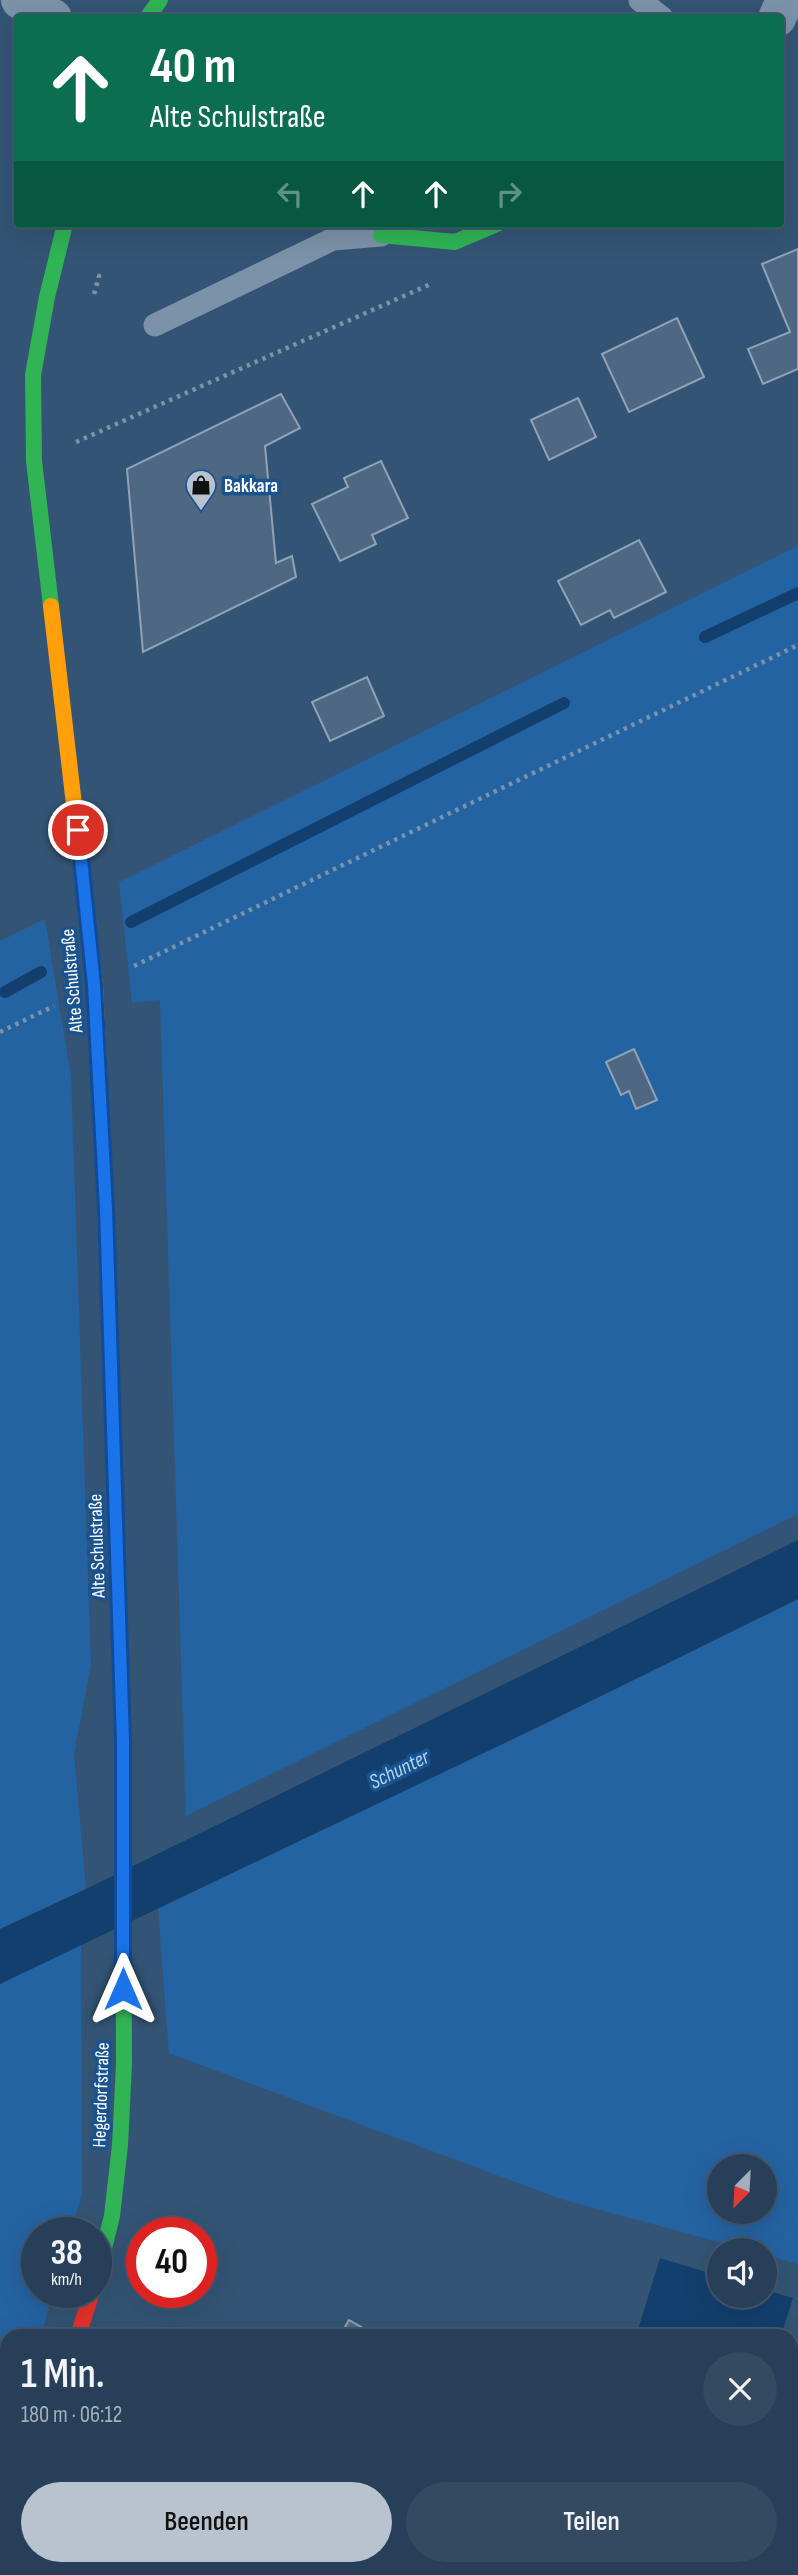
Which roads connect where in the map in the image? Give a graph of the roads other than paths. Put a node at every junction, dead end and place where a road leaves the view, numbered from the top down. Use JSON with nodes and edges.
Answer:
{"nodes":[{"id":1,"x":20,"y":0,"type":"edge"},
{"id":2,"x":640,"y":0,"type":"edge"},
{"id":3,"x":46,"y":14,"type":"edge"},
{"id":4,"x":657,"y":14,"type":"edge"},
{"id":5,"x":64,"y":228,"type":"edge"},
{"id":6,"x":488,"y":228,"type":"edge"},
{"id":7,"x":381,"y":235,"type":"joint"},
{"id":8,"x":155,"y":325,"type":"dead end"},
{"id":9,"x":123,"y":1741,"type":"joint"},
{"id":10,"x":112,"y":2217,"type":"edge"},
{"id":11,"x":87,"y":2308,"type":"edge"},
{"id":12,"x":80,"y":2329,"type":"edge"}],
"edges":[{"from":1,"to":3,"type":"street"},
{"from":2,"to":4,"type":"lane"},
{"from":5,"to":9,"type":"street","name":"Alte Schulstraße"},
{"from":6,"to":7,"type":"street"},
{"from":7,"to":8,"type":"lane"},
{"from":9,"to":10,"type":"street","name":"Hegerdorfstraße"},
{"from":11,"to":12,"type":"street"}]}
